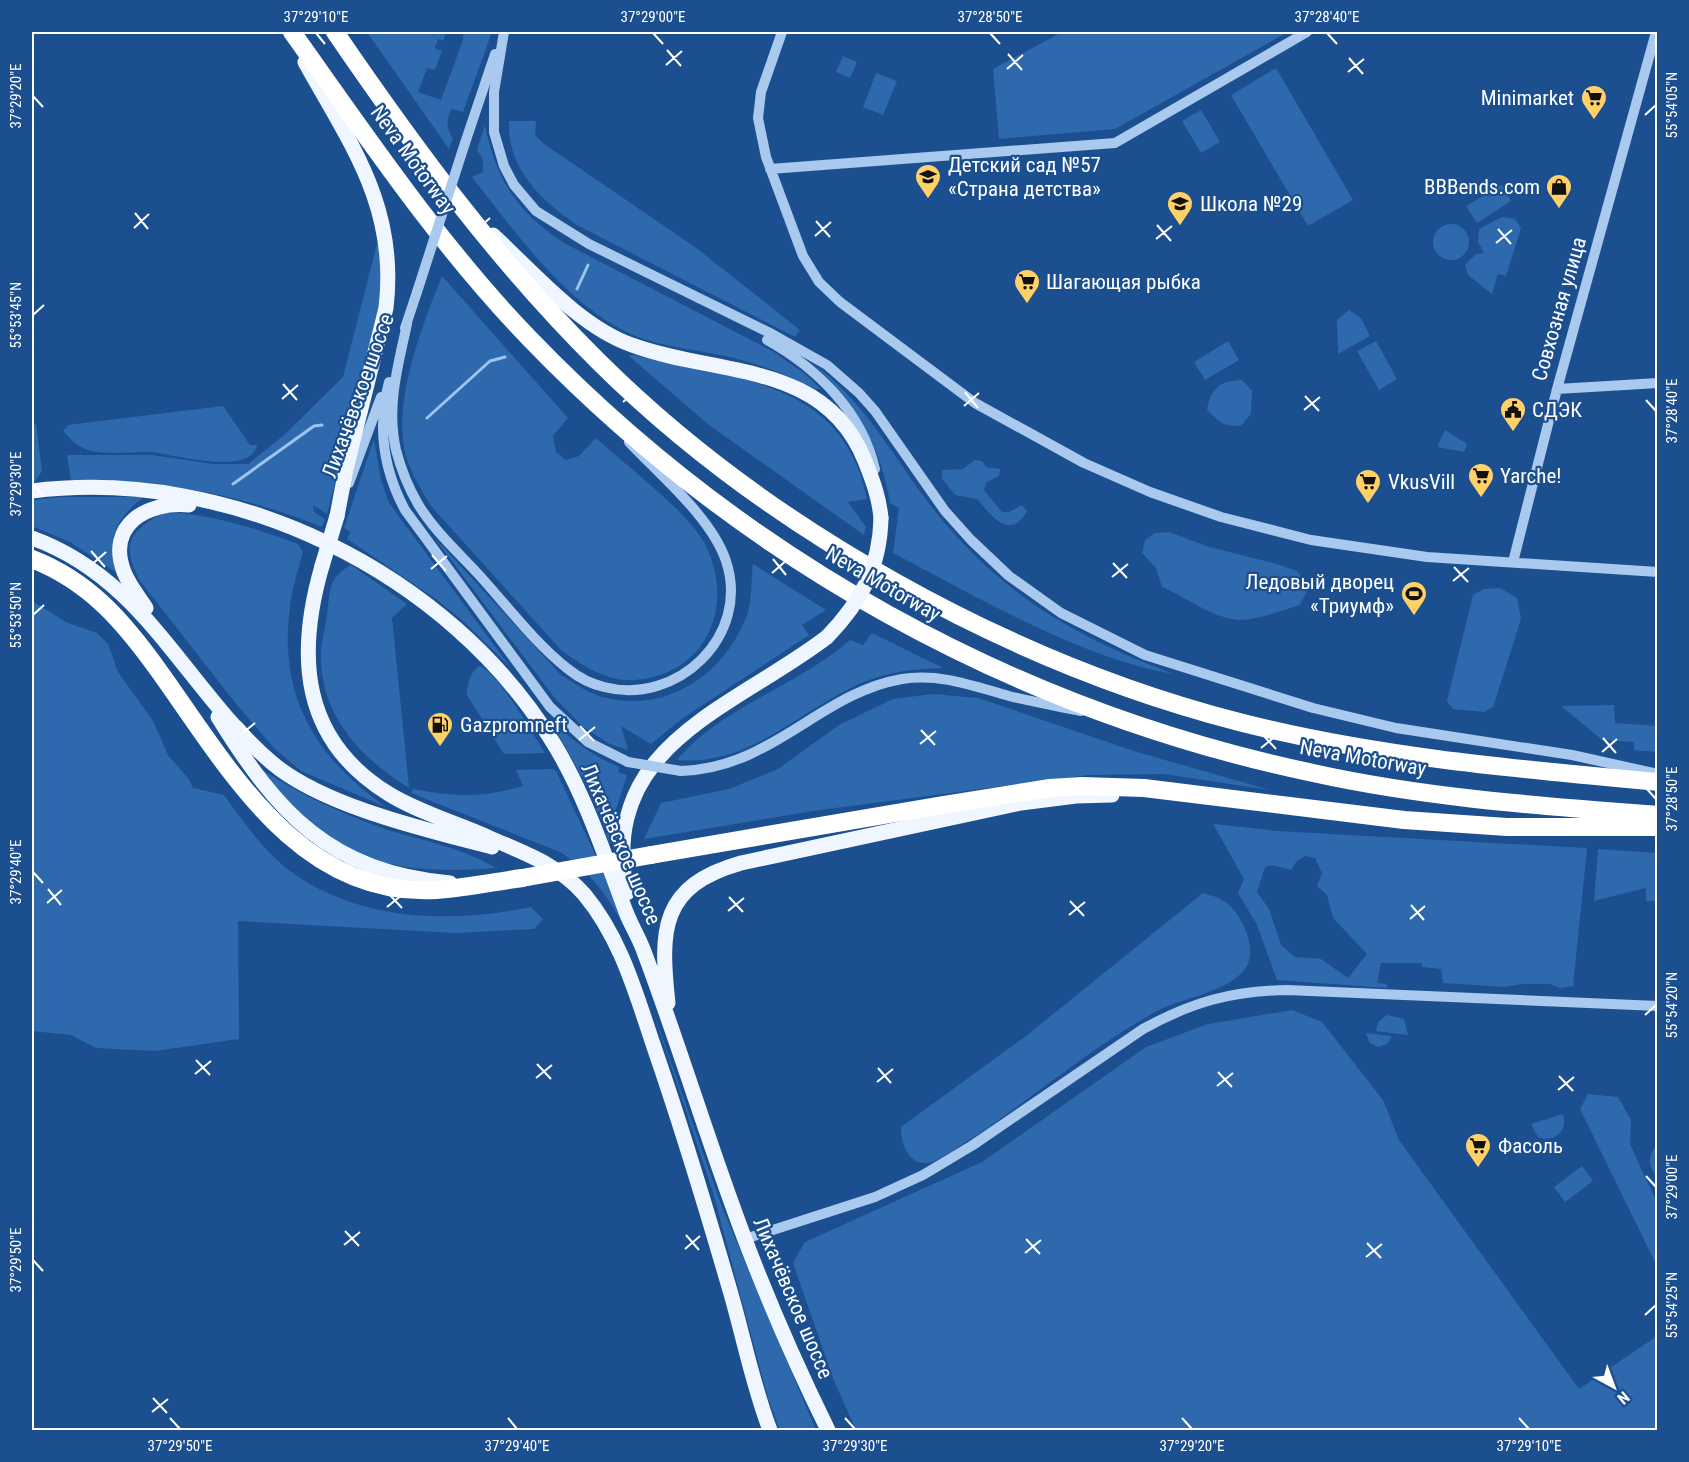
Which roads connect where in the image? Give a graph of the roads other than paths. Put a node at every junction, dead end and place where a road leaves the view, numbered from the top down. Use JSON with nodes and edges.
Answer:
{"nodes":[{"id":1,"x":288,"y":32,"type":"edge"},
{"id":2,"x":292,"y":32,"type":"edge"},
{"id":3,"x":335,"y":32,"type":"edge"},
{"id":4,"x":504,"y":32,"type":"edge"},
{"id":5,"x":782,"y":32,"type":"edge"},
{"id":6,"x":1307,"y":32,"type":"edge"},
{"id":7,"x":1656,"y":32,"type":"edge"},
{"id":8,"x":770,"y":169,"type":"junction"},
{"id":9,"x":453,"y":198,"type":"junction"},
{"id":10,"x":705,"y":303,"type":"junction"},
{"id":11,"x":407,"y":324,"type":"junction"},
{"id":12,"x":392,"y":370,"type":"junction"},
{"id":13,"x":1658,"y":382,"type":"edge"},
{"id":14,"x":578,"y":387,"type":"junction"},
{"id":15,"x":1557,"y":389,"type":"junction"},
{"id":16,"x":32,"y":491,"type":"edge"},
{"id":17,"x":879,"y":494,"type":"junction"},
{"id":18,"x":254,"y":514,"type":"junction"},
{"id":19,"x":337,"y":515,"type":"junction"},
{"id":20,"x":32,"y":538,"type":"edge"},
{"id":21,"x":32,"y":559,"type":"edge"},
{"id":22,"x":1513,"y":562,"type":"junction"},
{"id":23,"x":1658,"y":572,"type":"edge"},
{"id":24,"x":168,"y":642,"type":"junction"},
{"id":25,"x":189,"y":671,"type":"junction"},
{"id":26,"x":1116,"y":719,"type":"junction"},
{"id":27,"x":1658,"y":774,"type":"edge"},
{"id":28,"x":1658,"y":782,"type":"edge"},
{"id":29,"x":1183,"y":794,"type":"junction"},
{"id":30,"x":1658,"y":815,"type":"edge"},
{"id":31,"x":1658,"y":827,"type":"edge"},
{"id":32,"x":538,"y":859,"type":"junction"},
{"id":33,"x":478,"y":885,"type":"junction"},
{"id":34,"x":641,"y":945,"type":"junction"},
{"id":35,"x":1658,"y":1006,"type":"edge"},
{"id":36,"x":676,"y":1044,"type":"junction"},
{"id":37,"x":745,"y":1239,"type":"junction"},
{"id":38,"x":770,"y":1431,"type":"edge"},
{"id":39,"x":828,"y":1431,"type":"edge"}],
"edges":[{"from":1,"to":19,"type":"main road"},
{"from":2,"to":14,"type":"highway","name":"Neva Motorway"},
{"from":3,"to":9,"type":"highway","name":"Neva Motorway"},
{"from":4,"to":10,"type":"street"},
{"from":4,"to":11,"type":"street","name":"Лихачёвское шоссе","bridge":true},
{"from":5,"to":8,"type":"street"},
{"from":6,"to":8,"type":"street"},
{"from":7,"to":15,"type":"street","name":"Совхозная улица"},
{"from":8,"to":22,"type":"street"},
{"from":9,"to":17,"type":"main road"},
{"from":9,"to":28,"type":"highway","name":"Neva Motorway"},
{"from":10,"to":17,"type":"street"},
{"from":10,"to":27,"type":"street"},
{"from":11,"to":12,"type":"street","name":"Лихачёвское шоссе"},
{"from":11,"to":14,"type":"street"},
{"from":12,"to":19,"type":"street","name":"Лихачёвское шоссе"},
{"from":12,"to":26,"type":"street","bridge":true},
{"from":13,"to":15,"type":"street"},
{"from":14,"to":26,"type":"highway","name":"Neva Motorway"},
{"from":15,"to":22,"type":"street","name":"Совхозная улица"},
{"from":16,"to":18,"type":"main road","name":"Лихачёвское шоссе"},
{"from":17,"to":34,"type":"main road","bridge":true},
{"from":18,"to":24,"type":"main road"},
{"from":18,"to":34,"type":"main road","name":"Лихачёвское шоссе"},
{"from":19,"to":32,"type":"main road","bridge":true},
{"from":20,"to":24,"type":"main road"},
{"from":21,"to":33,"type":"highway"},
{"from":22,"to":23,"type":"street"},
{"from":24,"to":25,"type":"main road"},
{"from":25,"to":32,"type":"main road"},
{"from":25,"to":33,"type":"main road"},
{"from":26,"to":30,"type":"highway","name":"Neva Motorway"},
{"from":29,"to":31,"type":"highway"},
{"from":29,"to":33,"type":"highway","bridge":true},
{"from":29,"to":36,"type":"main road"},
{"from":32,"to":38,"type":"main road"},
{"from":34,"to":36,"type":"main road","name":"Лихачёвское шоссе"},
{"from":35,"to":37,"type":"street"},
{"from":36,"to":37,"type":"main road","name":"Лихачёвское шоссе"},
{"from":37,"to":39,"type":"main road","name":"Лихачёвское шоссе"}]}
